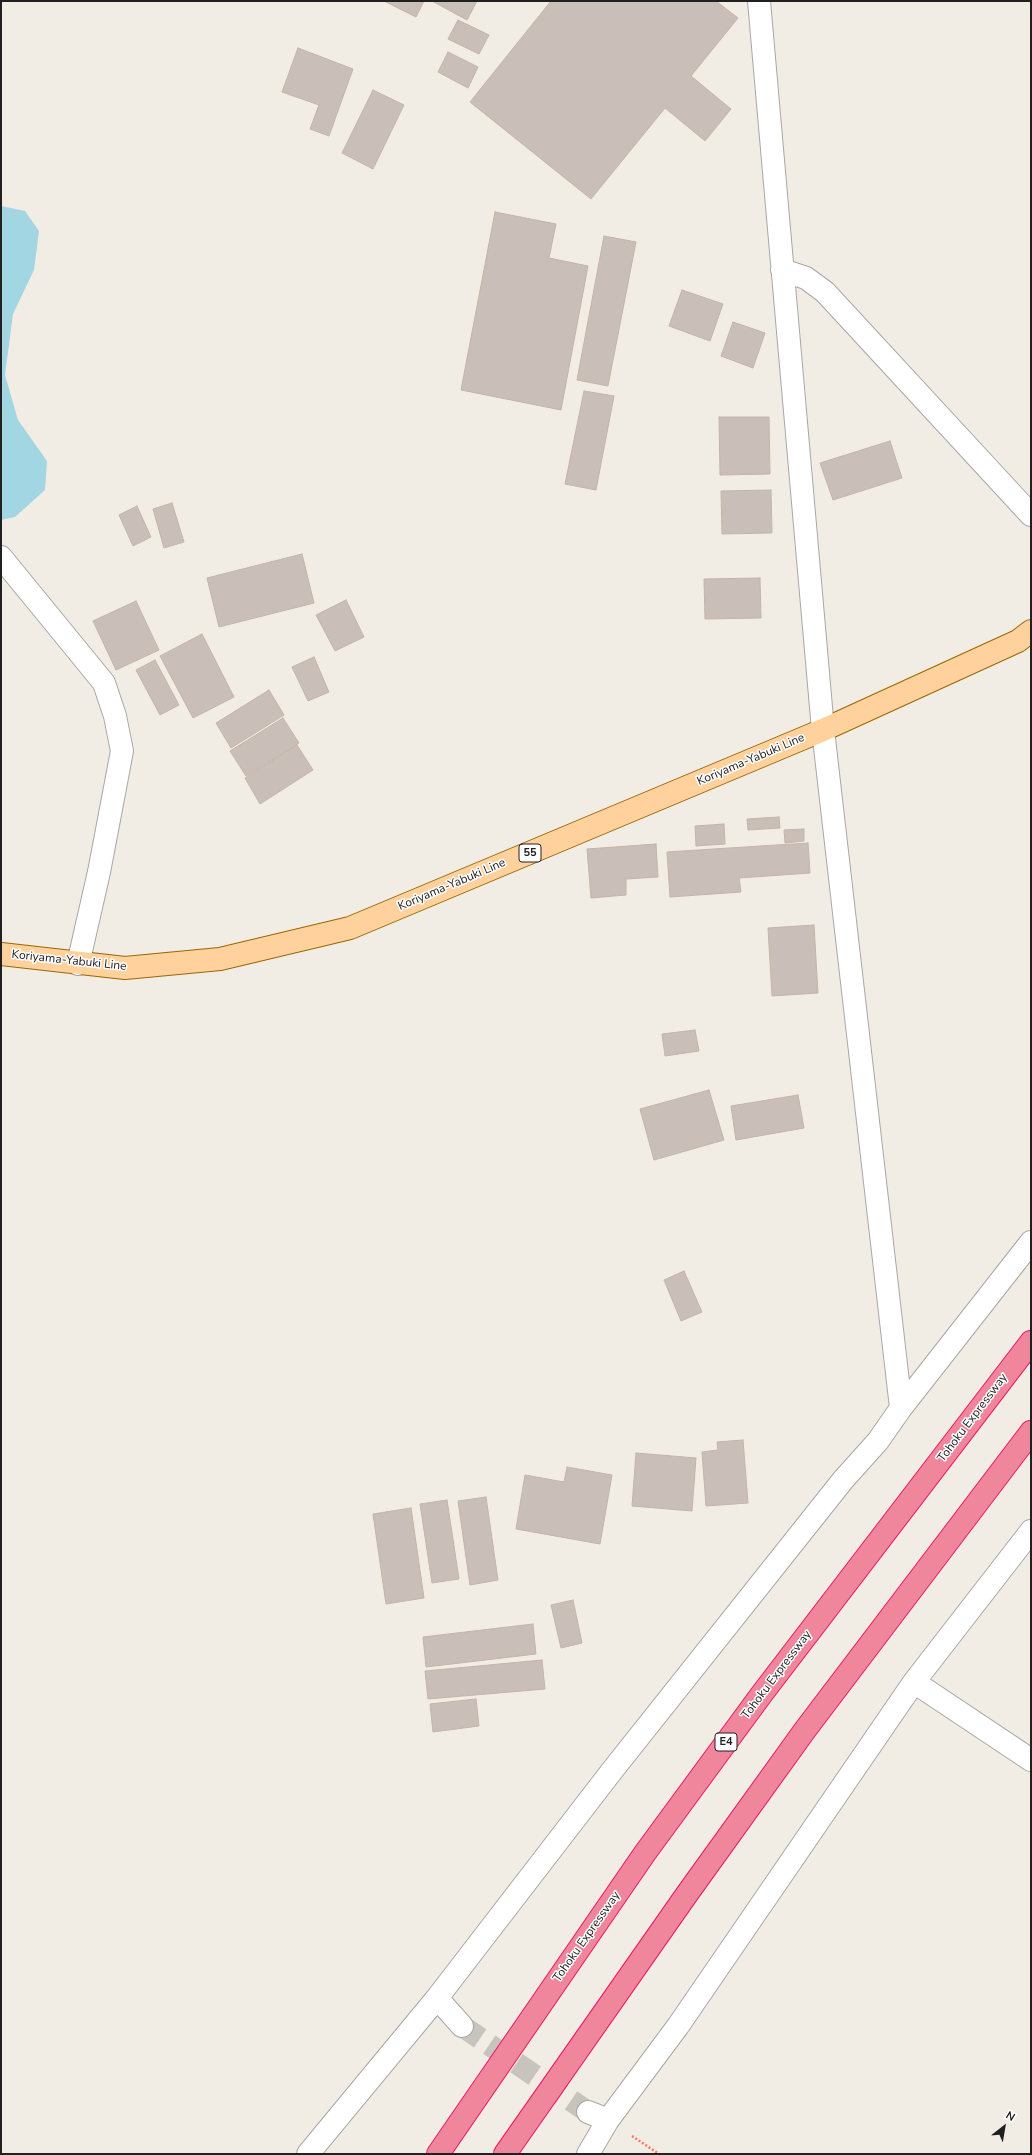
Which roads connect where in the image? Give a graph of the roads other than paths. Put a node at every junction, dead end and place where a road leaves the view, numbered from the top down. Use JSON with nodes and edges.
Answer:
{"nodes":[{"id":1,"x":759,"y":1,"type":"edge"},
{"id":2,"x":782,"y":270,"type":"junction"},
{"id":3,"x":1031,"y":515,"type":"edge"},
{"id":4,"x":1,"y":557,"type":"edge"},
{"id":5,"x":1031,"y":631,"type":"edge"},
{"id":6,"x":823,"y":730,"type":"junction"},
{"id":7,"x":1,"y":954,"type":"edge"},
{"id":8,"x":78,"y":964,"type":"junction"},
{"id":9,"x":1031,"y":1242,"type":"edge"},
{"id":10,"x":1031,"y":1342,"type":"edge"},
{"id":11,"x":901,"y":1408,"type":"junction"},
{"id":12,"x":1031,"y":1432,"type":"edge"},
{"id":13,"x":1031,"y":1531,"type":"edge"},
{"id":14,"x":914,"y":1682,"type":"junction"},
{"id":15,"x":1031,"y":1760,"type":"edge"},
{"id":16,"x":437,"y":1998,"type":"junction"},
{"id":17,"x":462,"y":2026,"type":"tunnel mouth"},
{"id":18,"x":588,"y":2112,"type":"tunnel mouth"},
{"id":19,"x":608,"y":2120,"type":"junction"},
{"id":20,"x":308,"y":2154,"type":"edge"},
{"id":21,"x":438,"y":2154,"type":"edge"},
{"id":22,"x":505,"y":2154,"type":"edge"},
{"id":23,"x":588,"y":2154,"type":"edge"}],
"edges":[{"from":1,"to":2,"type":"street"},
{"from":2,"to":3,"type":"street"},
{"from":2,"to":6,"type":"street"},
{"from":4,"to":8,"type":"street"},
{"from":5,"to":6,"type":"main road","name":"Koriyama-Yabuki Line","number":"55"},
{"from":6,"to":8,"type":"main road","name":"Koriyama-Yabuki Line","number":"55"},
{"from":6,"to":11,"type":"street"},
{"from":7,"to":8,"type":"main road","name":"Koriyama-Yabuki Line","number":"55"},
{"from":9,"to":11,"type":"street"},
{"from":10,"to":21,"type":"highway","name":"Tohoku Expressway","number":"E4"},
{"from":11,"to":16,"type":"street"},
{"from":12,"to":22,"type":"highway"},
{"from":13,"to":14,"type":"street"},
{"from":14,"to":15,"type":"street"},
{"from":14,"to":19,"type":"street"},
{"from":16,"to":17,"type":"street"},
{"from":16,"to":20,"type":"street"},
{"from":18,"to":19,"type":"street"},
{"from":19,"to":23,"type":"street"}]}
